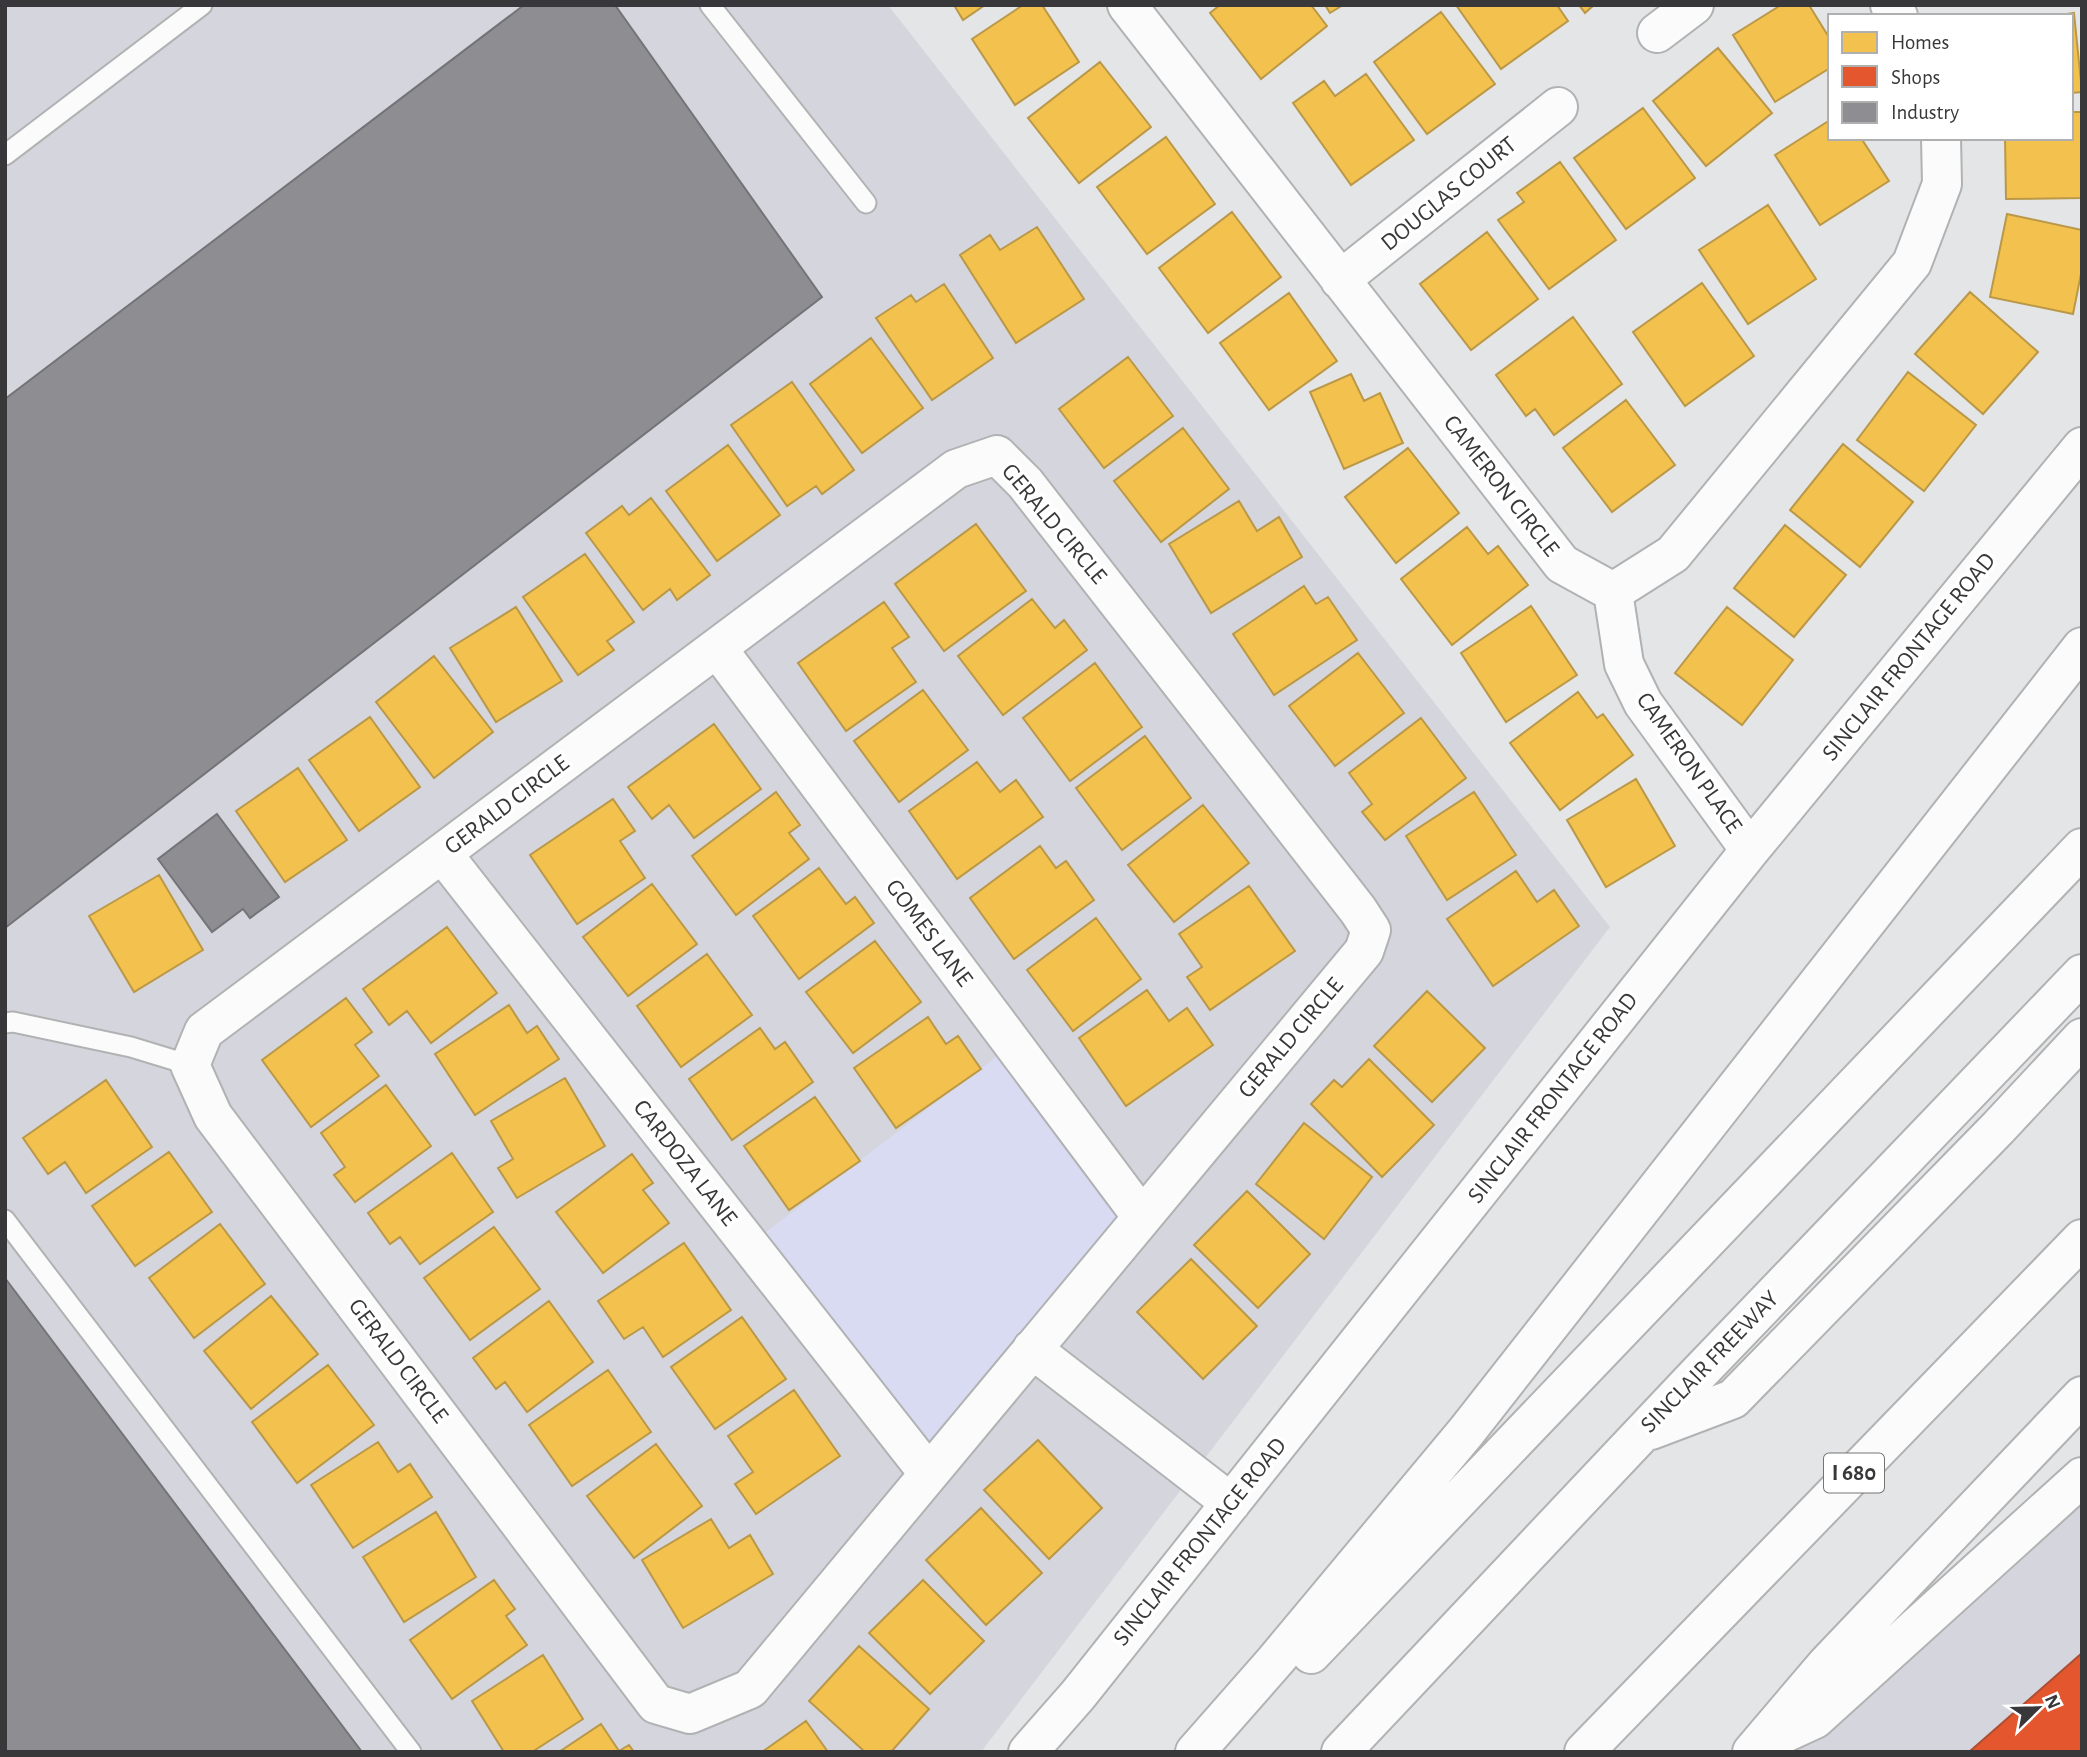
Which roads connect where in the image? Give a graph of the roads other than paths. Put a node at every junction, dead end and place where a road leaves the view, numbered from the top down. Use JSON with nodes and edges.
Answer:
{"nodes":[{"id":1,"x":202,"y":5,"type":"edge"},
{"id":2,"x":710,"y":5,"type":"edge"},
{"id":3,"x":1694,"y":5,"type":"edge"},
{"id":4,"x":1131,"y":7,"type":"edge"},
{"id":5,"x":1657,"y":33,"type":"dead end"},
{"id":6,"x":1558,"y":107,"type":"dead end"},
{"id":7,"x":1941,"y":140,"type":"edge"},
{"id":8,"x":5,"y":155,"type":"edge"},
{"id":9,"x":866,"y":203,"type":"dead end"},
{"id":10,"x":1340,"y":280,"type":"junction"},
{"id":11,"x":2082,"y":447,"type":"edge"},
{"id":12,"x":1614,"y":592,"type":"junction"},
{"id":13,"x":2082,"y":647,"type":"edge"},
{"id":14,"x":717,"y":648,"type":"junction"},
{"id":15,"x":2082,"y":848,"type":"edge"},
{"id":16,"x":1750,"y":850,"type":"junction"},
{"id":17,"x":442,"y":853,"type":"junction"},
{"id":18,"x":2082,"y":974,"type":"edge"},
{"id":19,"x":5,"y":1023,"type":"edge"},
{"id":20,"x":2082,"y":1038,"type":"edge"},
{"id":21,"x":190,"y":1065,"type":"junction"},
{"id":22,"x":1142,"y":1217,"type":"junction"},
{"id":23,"x":5,"y":1220,"type":"edge"},
{"id":24,"x":2082,"y":1239,"type":"edge"},
{"id":25,"x":1032,"y":1349,"type":"junction"},
{"id":26,"x":2082,"y":1396,"type":"edge"},
{"id":27,"x":1642,"y":1433,"type":"junction"},
{"id":28,"x":929,"y":1474,"type":"junction"},
{"id":29,"x":2082,"y":1477,"type":"edge"},
{"id":30,"x":1231,"y":1503,"type":"junction"},
{"id":31,"x":1755,"y":1749,"type":"edge"},
{"id":32,"x":411,"y":1752,"type":"edge"},
{"id":33,"x":1028,"y":1752,"type":"edge"},
{"id":34,"x":1195,"y":1752,"type":"edge"},
{"id":35,"x":1217,"y":1752,"type":"edge"},
{"id":36,"x":1341,"y":1752,"type":"edge"},
{"id":37,"x":1584,"y":1752,"type":"edge"}],
"edges":[{"from":1,"to":8,"type":"lane"},
{"from":2,"to":9,"type":"lane"},
{"from":3,"to":5,"type":"main road"},
{"from":4,"to":10,"type":"main road","name":"CAMERON CIRCLE"},
{"from":6,"to":10,"type":"main road","name":"DOUGLAS COURT"},
{"from":7,"to":12,"type":"main road"},
{"from":10,"to":12,"type":"main road","name":"CAMERON CIRCLE"},
{"from":11,"to":16,"type":"main road","name":"SINCLAIR FRONTAGE ROAD"},
{"from":12,"to":16,"type":"main road","name":"CAMERON PLACE"},
{"from":13,"to":34,"type":"main road"},
{"from":14,"to":17,"type":"main road","name":"GERALD CIRCLE"},
{"from":14,"to":22,"type":"main road","name":"GOMES LANE"},
{"from":14,"to":22,"type":"main road","name":"GERALD CIRCLE"},
{"from":15,"to":35,"type":"main road"},
{"from":16,"to":30,"type":"main road","name":"SINCLAIR FRONTAGE ROAD"},
{"from":17,"to":21,"type":"main road","name":"GERALD CIRCLE"},
{"from":17,"to":28,"type":"main road","name":"CARDOZA LANE"},
{"from":18,"to":27,"type":"main road","name":"SINCLAIR FREEWAY"},
{"from":19,"to":21,"type":"lane"},
{"from":20,"to":27,"type":"main road"},
{"from":21,"to":28,"type":"main road","name":"GERALD CIRCLE"},
{"from":22,"to":25,"type":"main road","name":"GERALD CIRCLE"},
{"from":23,"to":32,"type":"lane"},
{"from":24,"to":37,"type":"main road","number":"I 680"},
{"from":25,"to":28,"type":"main road","name":"GERALD CIRCLE"},
{"from":25,"to":30,"type":"main road"},
{"from":26,"to":31,"type":"main road"},
{"from":27,"to":36,"type":"main road","name":"SINCLAIR FREEWAY"},
{"from":29,"to":31,"type":"main road"},
{"from":30,"to":33,"type":"main road","name":"SINCLAIR FRONTAGE ROAD"}]}
